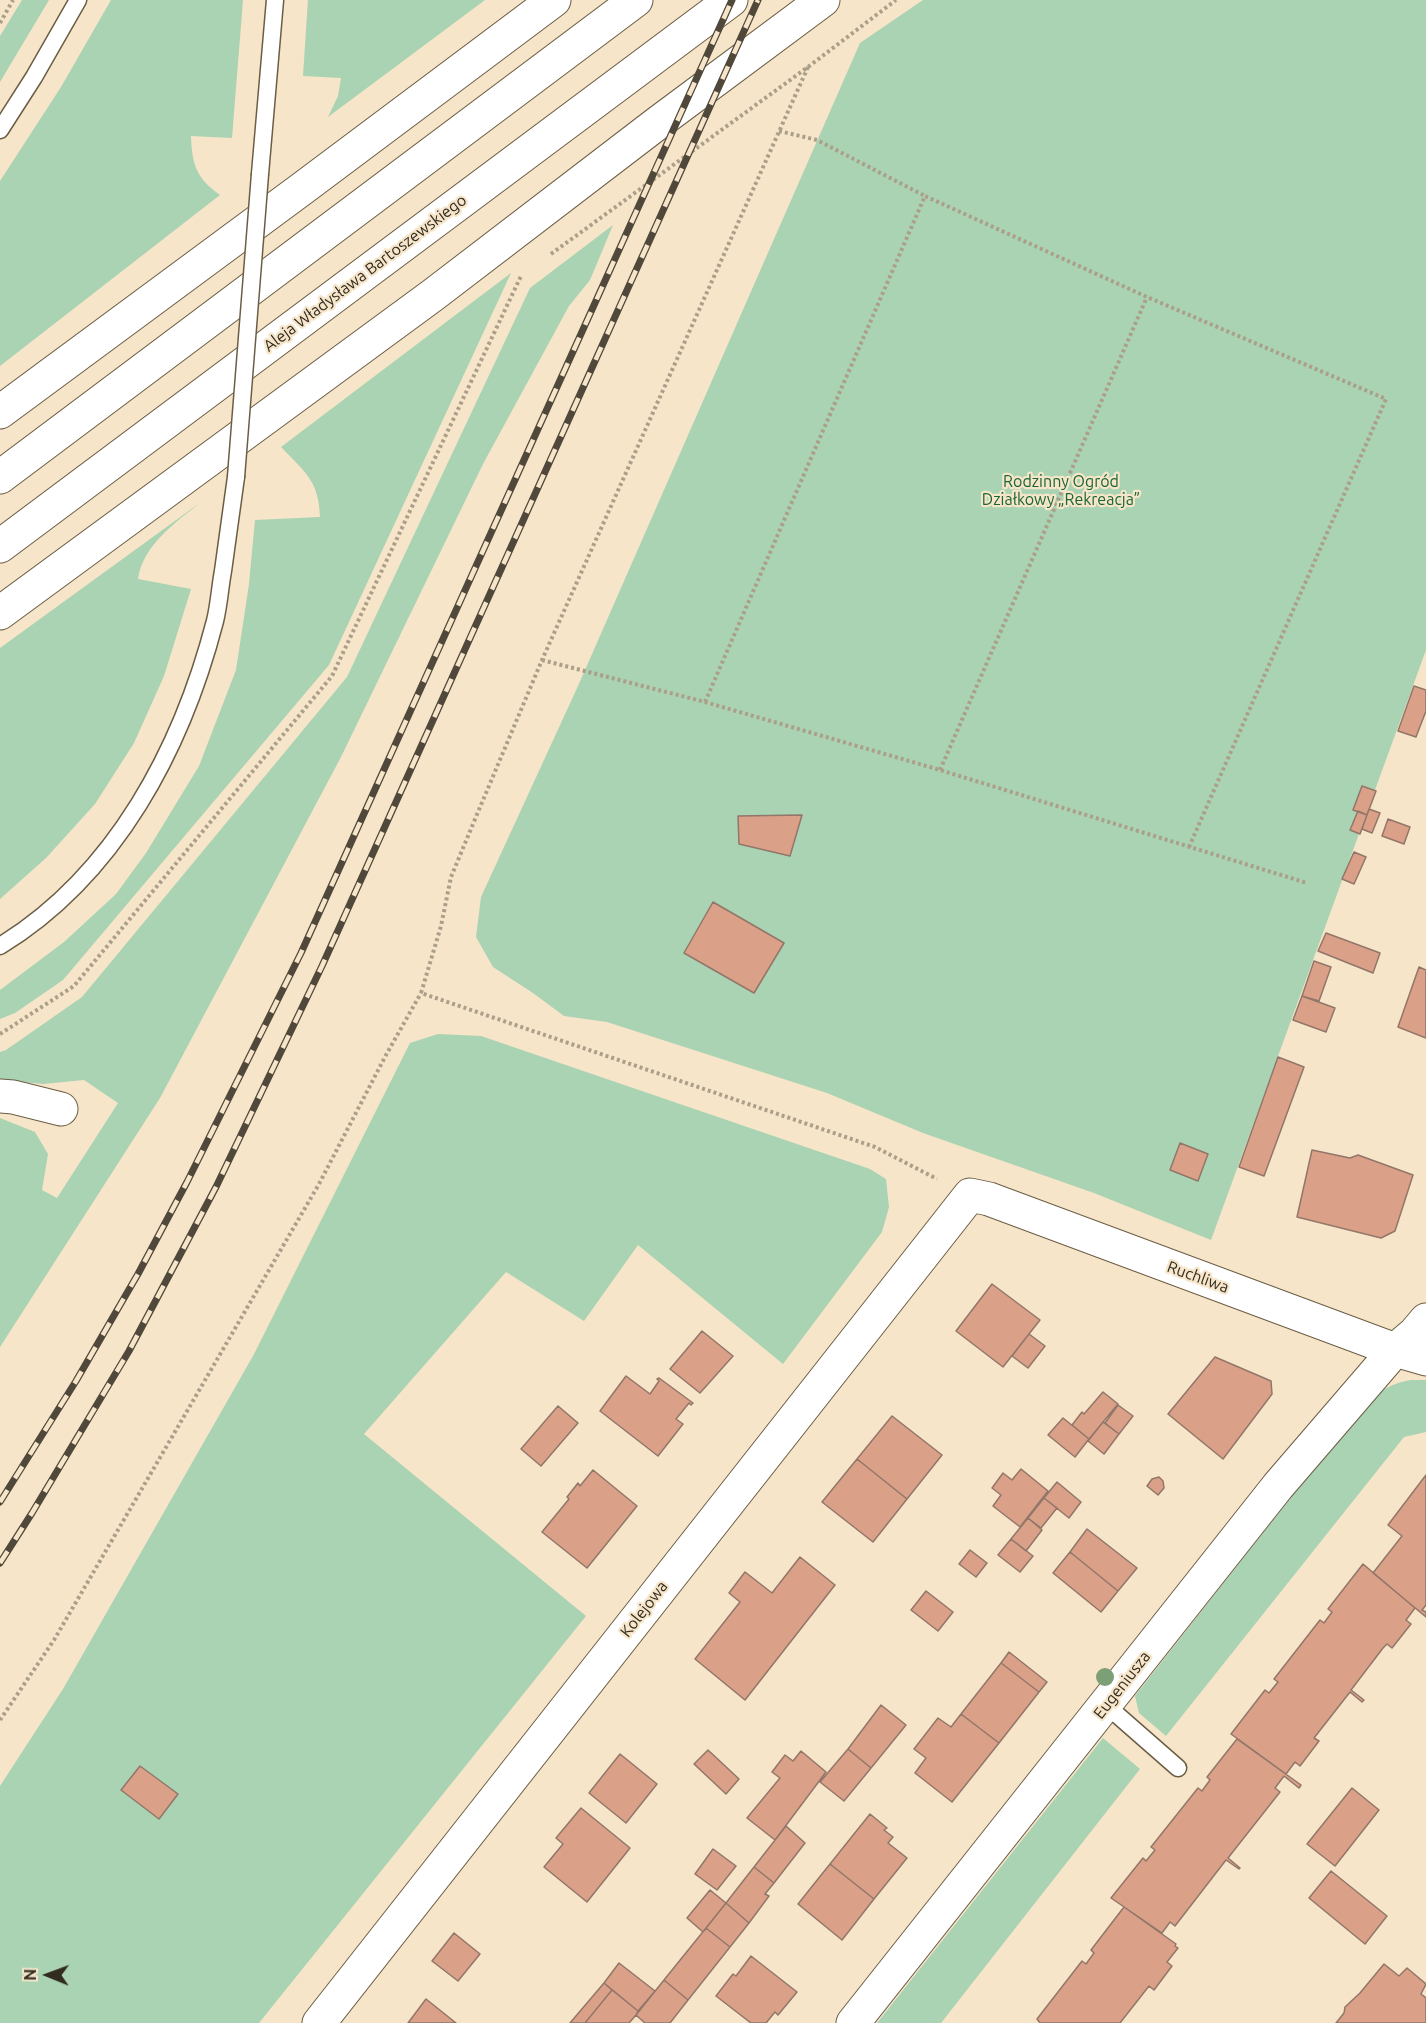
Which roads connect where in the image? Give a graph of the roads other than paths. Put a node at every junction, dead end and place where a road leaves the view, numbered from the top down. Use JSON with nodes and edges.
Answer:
{"nodes":[{"id":1,"x":78,"y":0,"type":"edge"},
{"id":2,"x":275,"y":0,"type":"edge"},
{"id":3,"x":554,"y":0,"type":"edge"},
{"id":4,"x":636,"y":0,"type":"edge"},
{"id":5,"x":731,"y":0,"type":"edge"},
{"id":6,"x":823,"y":0,"type":"edge"},
{"id":7,"x":0,"y":130,"type":"edge"},
{"id":8,"x":0,"y":412,"type":"edge"},
{"id":9,"x":0,"y":477,"type":"edge"},
{"id":10,"x":0,"y":546,"type":"edge"},
{"id":11,"x":0,"y":613,"type":"edge"},
{"id":12,"x":0,"y":946,"type":"edge"},
{"id":13,"x":0,"y":1096,"type":"edge"},
{"id":14,"x":61,"y":1109,"type":"dead end"},
{"id":15,"x":970,"y":1195,"type":"joint"},
{"id":16,"x":1426,"y":1320,"type":"edge"},
{"id":17,"x":1395,"y":1350,"type":"junction"},
{"id":18,"x":1426,"y":1359,"type":"edge"},
{"id":19,"x":1106,"y":1705,"type":"junction"},
{"id":20,"x":1178,"y":1768,"type":"dead end"},
{"id":21,"x":319,"y":2023,"type":"edge"},
{"id":22,"x":853,"y":2023,"type":"edge"}],
"edges":[{"from":1,"to":7,"type":"lane"},
{"from":2,"to":12,"type":"lane","bridge":true},
{"from":3,"to":8,"type":"main road"},
{"from":4,"to":9,"type":"main road"},
{"from":5,"to":10,"type":"main road","name":"Aleja Władysława Bartoszewskiego"},
{"from":6,"to":11,"type":"main road"},
{"from":13,"to":14,"type":"main road"},
{"from":15,"to":17,"type":"main road","name":"Ruchliwa"},
{"from":15,"to":21,"type":"main road","name":"Kolejowa"},
{"from":16,"to":17,"type":"main road","name":"Eugeniusza"},
{"from":17,"to":18,"type":"main road","name":"Ruchliwa"},
{"from":17,"to":19,"type":"main road","name":"Eugeniusza"},
{"from":19,"to":20,"type":"lane"},
{"from":19,"to":22,"type":"main road","name":"Eugeniusza"}]}
